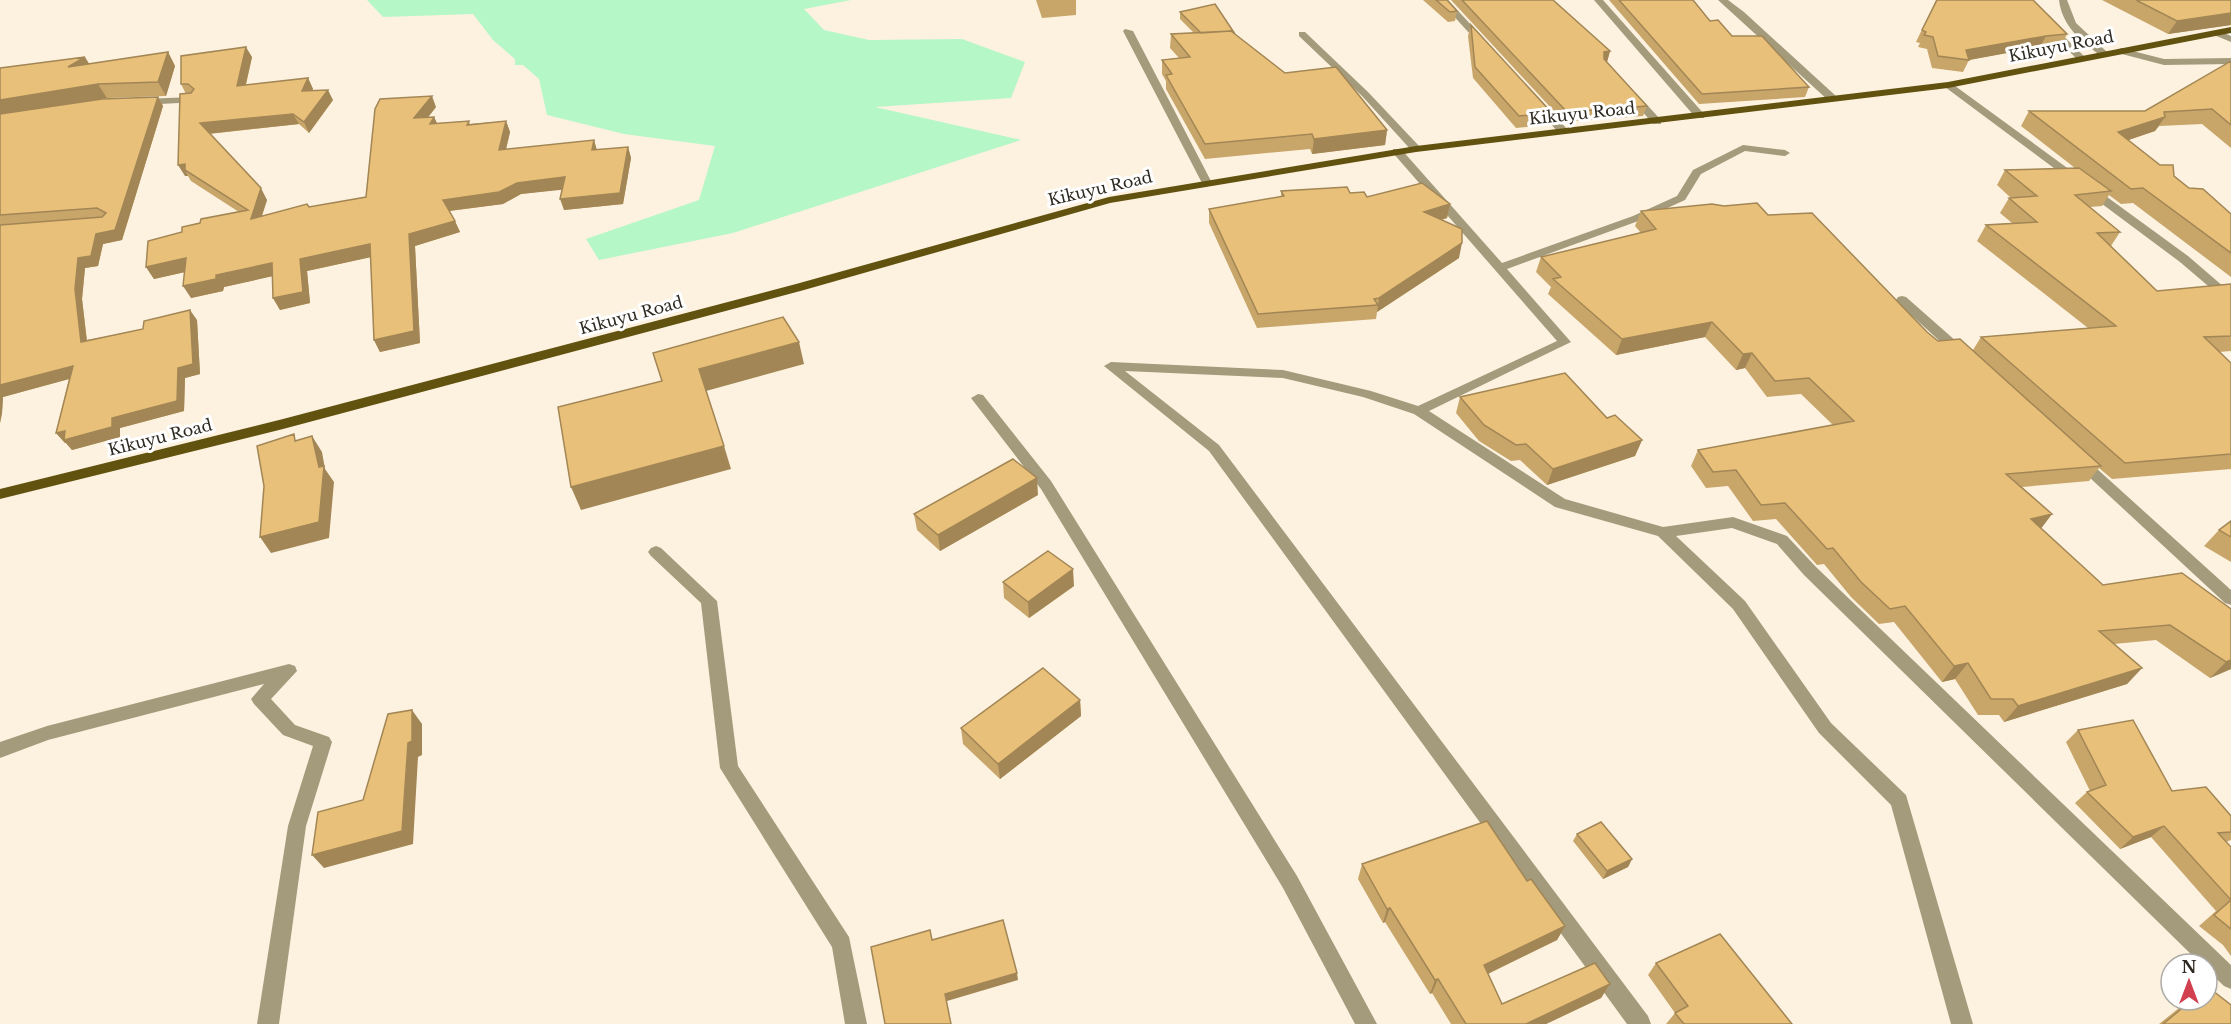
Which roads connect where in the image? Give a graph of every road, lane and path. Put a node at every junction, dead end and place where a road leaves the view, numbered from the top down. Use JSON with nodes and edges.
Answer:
{"nodes":[{"id":1,"x":1443,"y":0,"type":"edge"},
{"id":2,"x":1598,"y":0,"type":"edge"},
{"id":3,"x":1722,"y":0,"type":"edge"},
{"id":4,"x":2021,"y":0,"type":"edge"},
{"id":5,"x":2063,"y":0,"type":"edge"},
{"id":6,"x":2231,"y":30,"type":"edge"},
{"id":7,"x":1128,"y":31,"type":"dead end"},
{"id":8,"x":2217,"y":33,"type":"junction"},
{"id":9,"x":1302,"y":34,"type":"dead end"},
{"id":10,"x":2231,"y":39,"type":"edge"},
{"id":11,"x":2121,"y":51,"type":"junction"},
{"id":12,"x":1491,"y":52,"type":"edge"},
{"id":13,"x":2104,"y":54,"type":"junction"},
{"id":14,"x":2082,"y":59,"type":"junction"},
{"id":15,"x":2231,"y":61,"type":"edge"},
{"id":16,"x":1948,"y":85,"type":"junction"},
{"id":17,"x":1628,"y":90,"type":"edge"},
{"id":18,"x":1531,"y":96,"type":"edge"},
{"id":19,"x":1833,"y":99,"type":"junction"},
{"id":20,"x":193,"y":100,"type":"edge"},
{"id":21,"x":128,"y":103,"type":"edge"},
{"id":22,"x":1700,"y":116,"type":"junction"},
{"id":23,"x":1657,"y":122,"type":"junction"},
{"id":24,"x":1563,"y":131,"type":"junction"},
{"id":25,"x":1416,"y":149,"type":"junction"},
{"id":26,"x":1397,"y":151,"type":"junction"},
{"id":27,"x":1785,"y":153,"type":"dead end"},
{"id":28,"x":1207,"y":183,"type":"junction"},
{"id":29,"x":1499,"y":268,"type":"junction"},
{"id":30,"x":2231,"y":299,"type":"edge"},
{"id":31,"x":1902,"y":300,"type":"dead end"},
{"id":32,"x":1971,"y":363,"type":"edge"},
{"id":33,"x":978,"y":398,"type":"dead end"},
{"id":34,"x":1419,"y":411,"type":"junction"},
{"id":35,"x":2067,"y":450,"type":"edge"},
{"id":36,"x":0,"y":494,"type":"edge"},
{"id":37,"x":1663,"y":532,"type":"junction"},
{"id":38,"x":656,"y":552,"type":"dead end"},
{"id":39,"x":2231,"y":599,"type":"edge"},
{"id":40,"x":0,"y":750,"type":"edge"},
{"id":41,"x":2231,"y":979,"type":"edge"},
{"id":42,"x":268,"y":1024,"type":"edge"},
{"id":43,"x":856,"y":1024,"type":"edge"},
{"id":44,"x":1366,"y":1024,"type":"edge"},
{"id":45,"x":1640,"y":1024,"type":"edge"},
{"id":46,"x":1962,"y":1024,"type":"edge"}],
"edges":[{"from":1,"to":12,"type":"street"},
{"from":2,"to":22,"type":"street"},
{"from":3,"to":19,"type":"street"},
{"from":4,"to":14,"type":"street"},
{"from":5,"to":13,"type":"street"},
{"from":6,"to":8,"type":"main road","name":"Kikuyu Road"},
{"from":7,"to":28,"type":"street"},
{"from":8,"to":10,"type":"street"},
{"from":8,"to":11,"type":"main road","name":"Kikuyu Road"},
{"from":9,"to":25,"type":"street"},
{"from":11,"to":13,"type":"main road","name":"Kikuyu Road"},
{"from":11,"to":15,"type":"street"},
{"from":13,"to":14,"type":"main road","name":"Kikuyu Road"},
{"from":14,"to":16,"type":"main road","name":"Kikuyu Road"},
{"from":16,"to":19,"type":"main road","name":"Kikuyu Road"},
{"from":16,"to":30,"type":"street"},
{"from":17,"to":23,"type":"street"},
{"from":18,"to":24,"type":"street"},
{"from":19,"to":22,"type":"main road","name":"Kikuyu Road"},
{"from":20,"to":21,"type":"street"},
{"from":22,"to":23,"type":"main road","name":"Kikuyu Road"},
{"from":23,"to":24,"type":"main road","name":"Kikuyu Road"},
{"from":24,"to":25,"type":"main road","name":"Kikuyu Road"},
{"from":25,"to":26,"type":"main road","name":"Kikuyu Road"},
{"from":26,"to":28,"type":"main road","name":"Kikuyu Road"},
{"from":26,"to":29,"type":"street"},
{"from":27,"to":29,"type":"street"},
{"from":28,"to":36,"type":"main road","name":"Kikuyu Road"},
{"from":29,"to":34,"type":"street"},
{"from":31,"to":32,"type":"street"},
{"from":33,"to":44,"type":"street"},
{"from":34,"to":37,"type":"street"},
{"from":34,"to":45,"type":"street"},
{"from":35,"to":39,"type":"street"},
{"from":37,"to":41,"type":"street"},
{"from":37,"to":46,"type":"street"},
{"from":38,"to":43,"type":"street"},
{"from":40,"to":42,"type":"street"}]}
